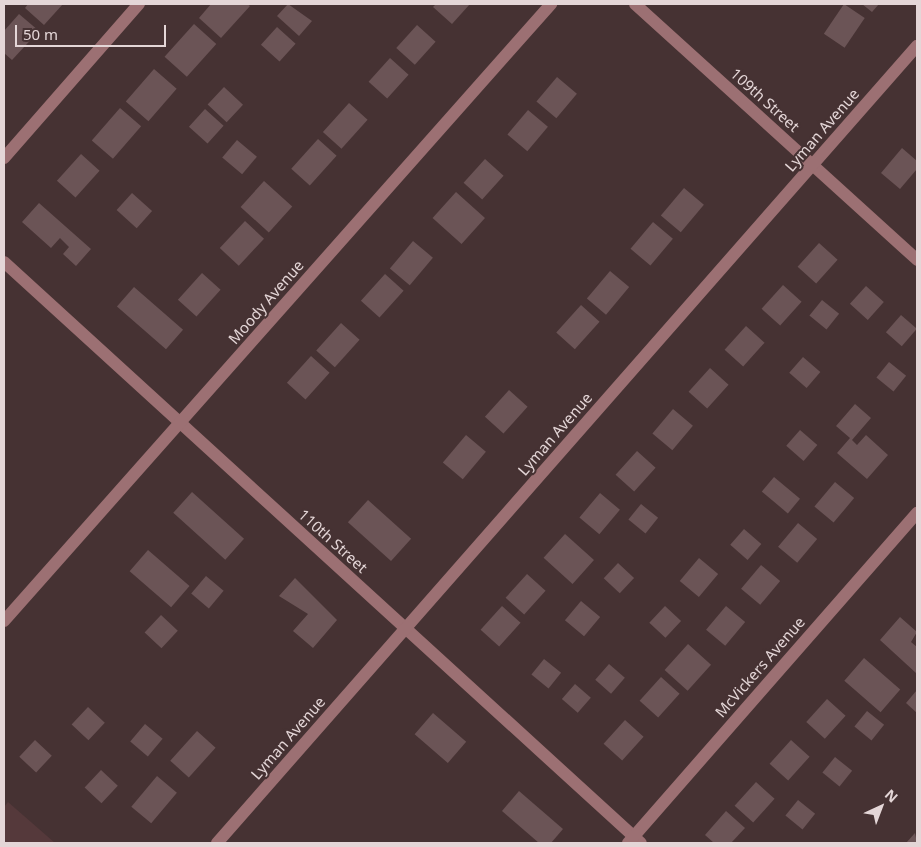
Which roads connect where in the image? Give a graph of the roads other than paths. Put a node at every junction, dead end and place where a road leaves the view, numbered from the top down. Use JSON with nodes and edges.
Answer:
{"nodes":[{"id":1,"x":139,"y":4,"type":"edge"},
{"id":2,"x":551,"y":4,"type":"edge"},
{"id":3,"x":635,"y":4,"type":"edge"},
{"id":4,"x":917,"y":46,"type":"edge"},
{"id":5,"x":4,"y":158,"type":"edge"},
{"id":6,"x":812,"y":165,"type":"junction"},
{"id":7,"x":917,"y":260,"type":"edge"},
{"id":8,"x":4,"y":262,"type":"edge"},
{"id":9,"x":180,"y":424,"type":"junction"},
{"id":10,"x":917,"y":513,"type":"edge"},
{"id":11,"x":4,"y":621,"type":"edge"},
{"id":12,"x":406,"y":629,"type":"junction"},
{"id":13,"x":634,"y":841,"type":"edge"},
{"id":14,"x":217,"y":843,"type":"edge"}],
"edges":[{"from":1,"to":5,"type":"street"},
{"from":2,"to":9,"type":"street","name":"Moody Avenue"},
{"from":3,"to":6,"type":"street","name":"109th Street"},
{"from":4,"to":6,"type":"street","name":"Lyman Avenue"},
{"from":6,"to":7,"type":"street","name":"109th Street"},
{"from":6,"to":12,"type":"street","name":"Lyman Avenue"},
{"from":8,"to":9,"type":"street","name":"110th Street"},
{"from":9,"to":11,"type":"street","name":"Moody Avenue"},
{"from":9,"to":12,"type":"street","name":"110th Street"},
{"from":10,"to":13,"type":"street","name":"McVickers Avenue"},
{"from":12,"to":13,"type":"street","name":"110th Street"},
{"from":12,"to":14,"type":"street","name":"Lyman Avenue"}]}
